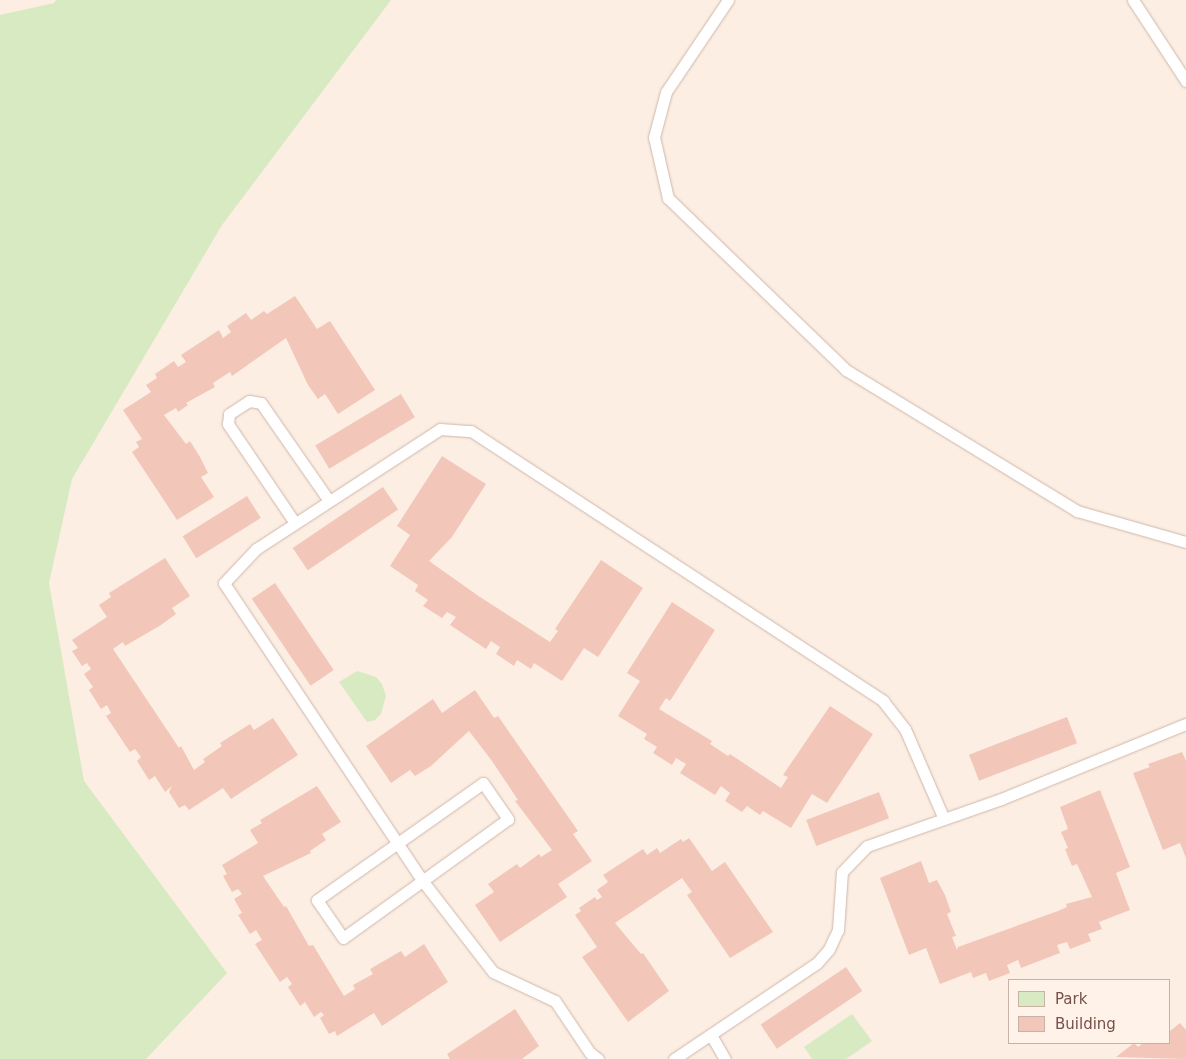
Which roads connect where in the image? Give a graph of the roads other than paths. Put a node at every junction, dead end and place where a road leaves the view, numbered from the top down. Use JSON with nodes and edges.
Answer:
{"nodes":[{"id":1,"x":728,"y":0,"type":"edge"},
{"id":2,"x":1133,"y":0,"type":"edge"},
{"id":3,"x":1186,"y":81,"type":"edge"},
{"id":4,"x":329,"y":501,"type":"junction"},
{"id":5,"x":295,"y":524,"type":"junction"},
{"id":6,"x":1186,"y":542,"type":"edge"},
{"id":7,"x":1186,"y":724,"type":"edge"},
{"id":8,"x":944,"y":819,"type":"junction"},
{"id":9,"x":398,"y":844,"type":"junction"},
{"id":10,"x":422,"y":880,"type":"junction"},
{"id":11,"x":711,"y":1035,"type":"junction"},
{"id":12,"x":598,"y":1059,"type":"edge"},
{"id":13,"x":674,"y":1059,"type":"edge"},
{"id":14,"x":725,"y":1059,"type":"edge"}],
"edges":[{"from":1,"to":6,"type":"lane"},
{"from":2,"to":3,"type":"lane"},
{"from":4,"to":5,"type":"lane"},
{"from":4,"to":5,"type":"lane"},
{"from":4,"to":8,"type":"lane"},
{"from":5,"to":9,"type":"lane"},
{"from":7,"to":8,"type":"lane"},
{"from":8,"to":11,"type":"lane"},
{"from":9,"to":10,"type":"lane"},
{"from":9,"to":10,"type":"lane"},
{"from":9,"to":10,"type":"lane"},
{"from":10,"to":12,"type":"lane"},
{"from":11,"to":13,"type":"lane"},
{"from":11,"to":14,"type":"lane"}]}
